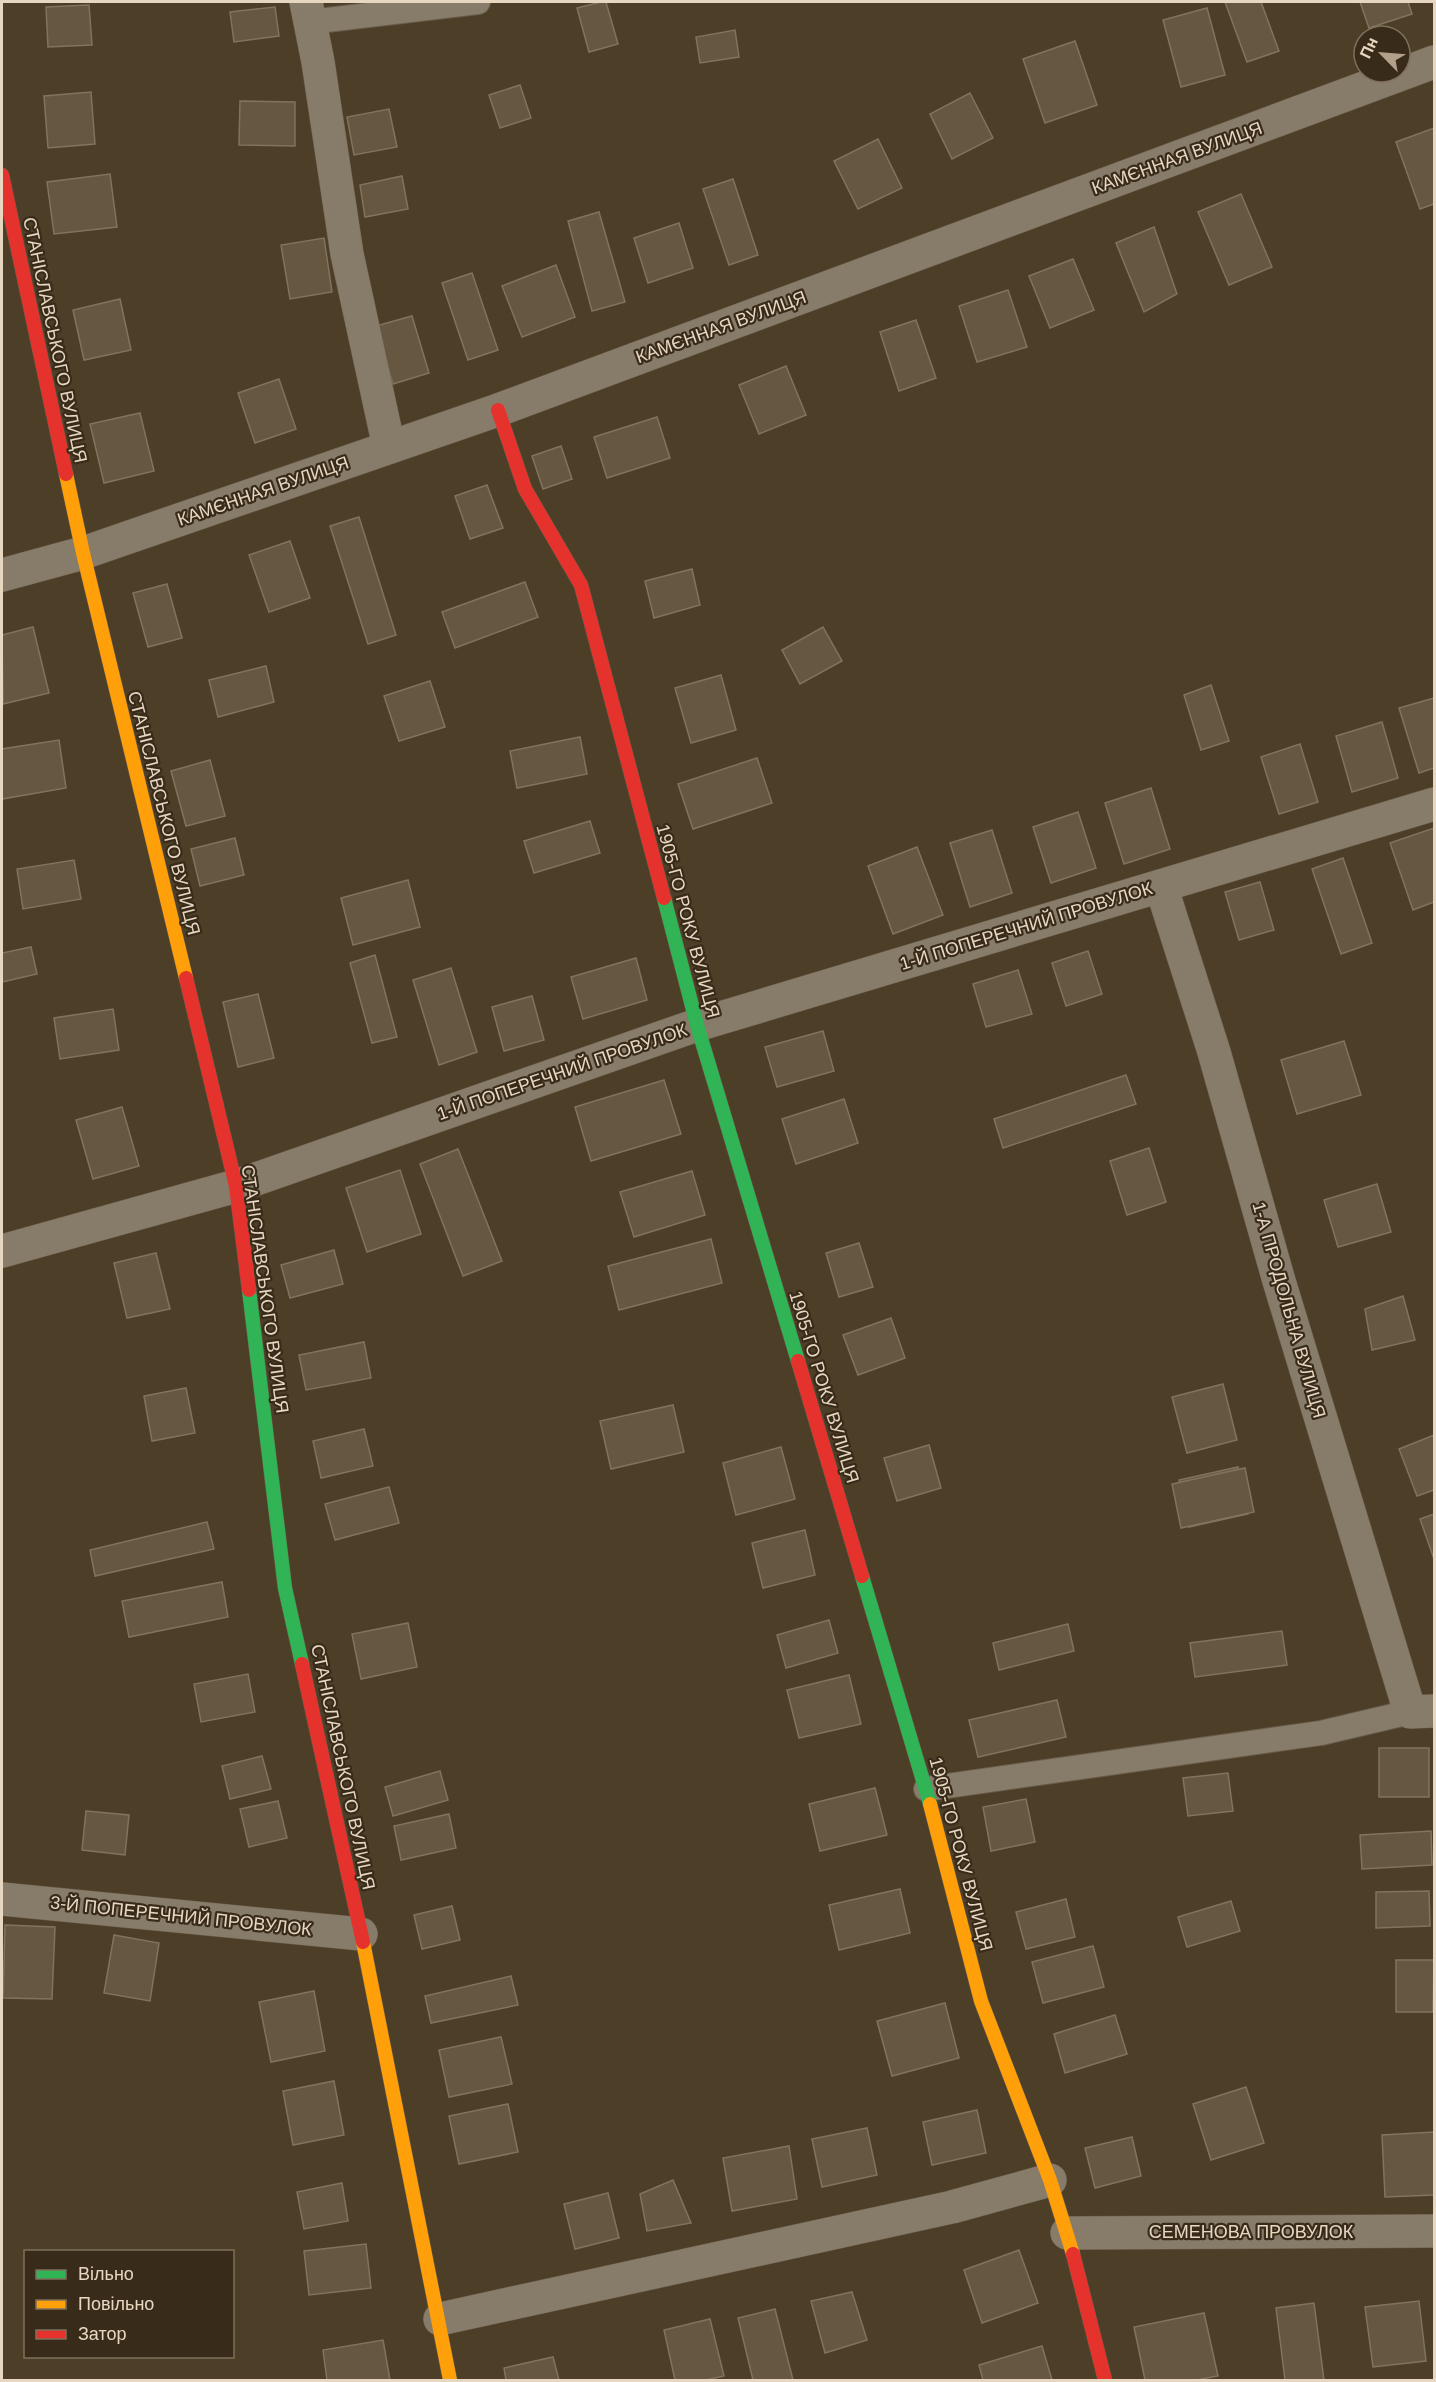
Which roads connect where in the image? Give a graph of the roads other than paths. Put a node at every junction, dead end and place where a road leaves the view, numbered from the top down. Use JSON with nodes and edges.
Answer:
{"nodes":[{"id":1,"x":478,"y":2,"type":"edge"},
{"id":2,"x":308,"y":12,"type":"edge"},
{"id":3,"x":1434,"y":62,"type":"edge"},
{"id":4,"x":2,"y":175,"type":"edge"},
{"id":5,"x":498,"y":410,"type":"junction"},
{"id":6,"x":389,"y":447,"type":"junction"},
{"id":7,"x":83,"y":553,"type":"junction"},
{"id":8,"x":2,"y":575,"type":"edge"},
{"id":9,"x":1434,"y":804,"type":"edge"},
{"id":10,"x":1161,"y":886,"type":"junction"},
{"id":11,"x":697,"y":1025,"type":"junction"},
{"id":12,"x":236,"y":1186,"type":"junction"},
{"id":13,"x":2,"y":1251,"type":"edge"},
{"id":14,"x":1422,"y":1711,"type":"edge"},
{"id":15,"x":926,"y":1789,"type":"junction"},
{"id":16,"x":2,"y":1899,"type":"edge"},
{"id":17,"x":361,"y":1934,"type":"junction"},
{"id":18,"x":1050,"y":2180,"type":"junction"},
{"id":19,"x":1434,"y":2231,"type":"edge"},
{"id":20,"x":1067,"y":2233,"type":"junction"},
{"id":21,"x":440,"y":2319,"type":"junction"},
{"id":22,"x":450,"y":2380,"type":"edge"},
{"id":23,"x":1106,"y":2380,"type":"edge"}],
"edges":[{"from":1,"to":2,"type":"lane"},
{"from":2,"to":6,"type":"street"},
{"from":3,"to":5,"type":"street","name":"КАМЄННАЯ ВУЛИЦЯ"},
{"from":4,"to":7,"type":"street","name":"СТАНІСЛАВСЬКОГО ВУЛИЦЯ"},
{"from":5,"to":6,"type":"street","name":"КАМЄННАЯ ВУЛИЦЯ"},
{"from":5,"to":11,"type":"street","name":"1905-ГО РОКУ ВУЛИЦЯ"},
{"from":6,"to":7,"type":"street","name":"КАМЄННАЯ ВУЛИЦЯ"},
{"from":7,"to":8,"type":"street","name":"КАМЄННАЯ ВУЛИЦЯ"},
{"from":7,"to":12,"type":"street","name":"СТАНІСЛАВСЬКОГО ВУЛИЦЯ"},
{"from":9,"to":10,"type":"street","name":"1-Й ПОПЕРЕЧНИЙ ПРОВУЛОК"},
{"from":10,"to":11,"type":"street","name":"1-Й ПОПЕРЕЧНИЙ ПРОВУЛОК"},
{"from":10,"to":14,"type":"street","name":"1-А ПРОДОЛЬНА ВУЛИЦЯ"},
{"from":11,"to":12,"type":"street","name":"1-Й ПОПЕРЕЧНИЙ ПРОВУЛОК"},
{"from":11,"to":15,"type":"street","name":"1905-ГО РОКУ ВУЛИЦЯ"},
{"from":12,"to":13,"type":"street","name":"1-Й ПОПЕРЕЧНИЙ ПРОВУЛОК"},
{"from":12,"to":17,"type":"street","name":"СТАНІСЛАВСЬКОГО ВУЛИЦЯ"},
{"from":14,"to":15,"type":"lane"},
{"from":15,"to":18,"type":"street","name":"1905-ГО РОКУ ВУЛИЦЯ"},
{"from":16,"to":17,"type":"street","name":"3-Й ПОПЕРЕЧНИЙ ПРОВУЛОК"},
{"from":17,"to":21,"type":"street","name":"СТАНІСЛАВСЬКОГО ВУЛИЦЯ"},
{"from":18,"to":20,"type":"street","name":"1905-ГО РОКУ ВУЛИЦЯ"},
{"from":18,"to":21,"type":"street"},
{"from":19,"to":20,"type":"street","name":"СЕМЕНОВА ПРОВУЛОК"},
{"from":20,"to":23,"type":"street","name":"1905-ГО РОКУ ВУЛИЦЯ"},
{"from":21,"to":22,"type":"street","name":"СТАНІСЛАВСЬКОГО ВУЛИЦЯ"}]}
